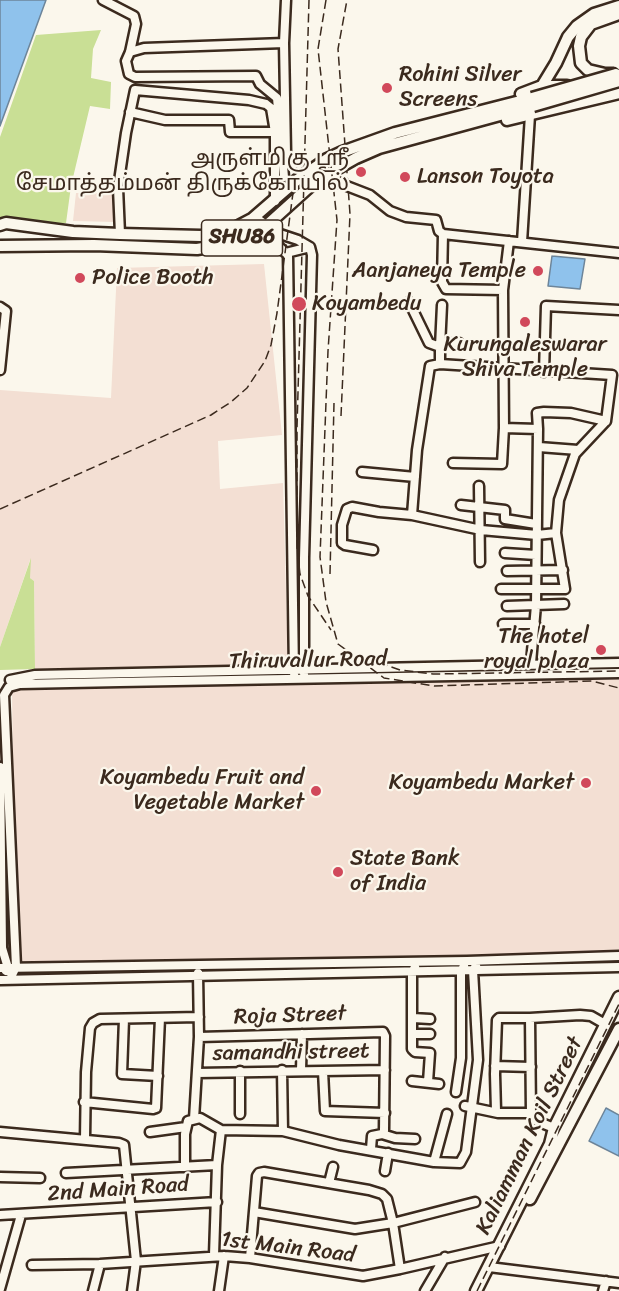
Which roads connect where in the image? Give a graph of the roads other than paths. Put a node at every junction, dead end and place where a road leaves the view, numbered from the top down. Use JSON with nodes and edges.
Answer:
{"nodes":[{"id":1,"x":103,"y":0,"type":"edge"},
{"id":2,"x":286,"y":0,"type":"edge"},
{"id":3,"x":619,"y":6,"type":"edge"},
{"id":4,"x":619,"y":14,"type":"edge"},
{"id":5,"x":284,"y":43,"type":"junction"},
{"id":6,"x":130,"y":52,"type":"junction"},
{"id":7,"x":618,"y":76,"type":"edge"},
{"id":8,"x":542,"y":86,"type":"junction"},
{"id":9,"x":619,"y":93,"type":"edge"},
{"id":10,"x":579,"y":103,"type":"junction"},
{"id":11,"x":130,"y":112,"type":"junction"},
{"id":12,"x":530,"y":115,"type":"junction"},
{"id":13,"x":460,"y":122,"type":"junction"},
{"id":14,"x":276,"y":132,"type":"junction"},
{"id":15,"x":328,"y":174,"type":"junction"},
{"id":16,"x":275,"y":201,"type":"junction"},
{"id":17,"x":278,"y":215,"type":"junction"},
{"id":18,"x":255,"y":217,"type":"junction"},
{"id":19,"x":0,"y":225,"type":"edge"},
{"id":20,"x":21,"y":226,"type":"junction"},
{"id":21,"x":266,"y":226,"type":"junction"},
{"id":22,"x":277,"y":232,"type":"junction"},
{"id":23,"x":120,"y":234,"type":"junction"},
{"id":24,"x":443,"y":234,"type":"junction"},
{"id":25,"x":509,"y":241,"type":"junction"},
{"id":26,"x":522,"y":242,"type":"junction"},
{"id":27,"x":233,"y":243,"type":"junction"},
{"id":28,"x":18,"y":245,"type":"junction"},
{"id":29,"x":0,"y":246,"type":"edge"},
{"id":30,"x":310,"y":247,"type":"junction"},
{"id":31,"x":286,"y":253,"type":"junction"},
{"id":32,"x":619,"y":253,"type":"edge"},
{"id":33,"x":503,"y":290,"type":"junction"},
{"id":34,"x":409,"y":302,"type":"dead end"},
{"id":35,"x":442,"y":304,"type":"dead end"},
{"id":36,"x":0,"y":307,"type":"edge"},
{"id":37,"x":619,"y":310,"type":"edge"},
{"id":38,"x":459,"y":343,"type":"dead end"},
{"id":39,"x":440,"y":344,"type":"junction"},
{"id":40,"x":440,"y":364,"type":"junction"},
{"id":41,"x":0,"y":367,"type":"edge"},
{"id":42,"x":505,"y":368,"type":"junction"},
{"id":43,"x":544,"y":372,"type":"junction"},
{"id":44,"x":616,"y":375,"type":"edge"},
{"id":45,"x":606,"y":421,"type":"junction"},
{"id":46,"x":504,"y":428,"type":"junction"},
{"id":47,"x":538,"y":429,"type":"junction"},
{"id":48,"x":539,"y":447,"type":"junction"},
{"id":49,"x":578,"y":450,"type":"junction"},
{"id":50,"x":453,"y":463,"type":"dead end"},
{"id":51,"x":362,"y":472,"type":"dead end"},
{"id":52,"x":415,"y":477,"type":"junction"},
{"id":53,"x":479,"y":486,"type":"dead end"},
{"id":54,"x":461,"y":505,"type":"dead end"},
{"id":55,"x":479,"y":508,"type":"junction"},
{"id":56,"x":412,"y":515,"type":"junction"},
{"id":57,"x":536,"y":524,"type":"junction"},
{"id":58,"x":481,"y":530,"type":"junction"},
{"id":59,"x":556,"y":533,"type":"junction"},
{"id":60,"x":537,"y":535,"type":"junction"},
{"id":61,"x":373,"y":550,"type":"dead end"},
{"id":62,"x":505,"y":553,"type":"dead end"},
{"id":63,"x":536,"y":555,"type":"junction"},
{"id":64,"x":480,"y":562,"type":"dead end"},
{"id":65,"x":563,"y":570,"type":"junction"},
{"id":66,"x":507,"y":572,"type":"dead end"},
{"id":67,"x":536,"y":572,"type":"junction"},
{"id":68,"x":501,"y":589,"type":"dead end"},
{"id":69,"x":536,"y":589,"type":"junction"},
{"id":70,"x":564,"y":604,"type":"dead end"},
{"id":71,"x":536,"y":605,"type":"junction"},
{"id":72,"x":507,"y":606,"type":"dead end"},
{"id":73,"x":503,"y":624,"type":"dead end"},
{"id":74,"x":535,"y":624,"type":"junction"},
{"id":75,"x":531,"y":663,"type":"junction"},
{"id":76,"x":619,"y":663,"type":"edge"},
{"id":77,"x":304,"y":669,"type":"junction"},
{"id":78,"x":619,"y":673,"type":"edge"},
{"id":79,"x":294,"y":675,"type":"junction"},
{"id":80,"x":304,"y":680,"type":"junction"},
{"id":81,"x":2,"y":693,"type":"edge"},
{"id":82,"x":0,"y":767,"type":"edge"},
{"id":83,"x":619,"y":956,"type":"edge"},
{"id":84,"x":479,"y":960,"type":"junction"},
{"id":85,"x":417,"y":961,"type":"junction"},
{"id":86,"x":467,"y":961,"type":"junction"},
{"id":87,"x":202,"y":964,"type":"junction"},
{"id":88,"x":619,"y":967,"type":"edge"},
{"id":89,"x":8,"y":968,"type":"edge"},
{"id":90,"x":473,"y":970,"type":"junction"},
{"id":91,"x":461,"y":971,"type":"junction"},
{"id":92,"x":412,"y":972,"type":"junction"},
{"id":93,"x":197,"y":976,"type":"junction"},
{"id":94,"x":4,"y":980,"type":"edge"},
{"id":95,"x":619,"y":997,"type":"edge"},
{"id":96,"x":199,"y":1017,"type":"junction"},
{"id":97,"x":124,"y":1018,"type":"junction"},
{"id":98,"x":160,"y":1018,"type":"junction"},
{"id":99,"x":413,"y":1018,"type":"junction"},
{"id":100,"x":530,"y":1018,"type":"junction"},
{"id":101,"x":429,"y":1019,"type":"dead end"},
{"id":102,"x":605,"y":1024,"type":"junction"},
{"id":103,"x":619,"y":1029,"type":"edge"},
{"id":104,"x":302,"y":1034,"type":"junction"},
{"id":105,"x":413,"y":1034,"type":"junction"},
{"id":106,"x":430,"y":1034,"type":"dead end"},
{"id":107,"x":199,"y":1037,"type":"junction"},
{"id":108,"x":495,"y":1066,"type":"junction"},
{"id":109,"x":531,"y":1067,"type":"junction"},
{"id":110,"x":282,"y":1070,"type":"junction"},
{"id":111,"x":301,"y":1070,"type":"junction"},
{"id":112,"x":385,"y":1070,"type":"junction"},
{"id":113,"x":240,"y":1071,"type":"junction"},
{"id":114,"x":322,"y":1071,"type":"junction"},
{"id":115,"x":197,"y":1073,"type":"junction"},
{"id":116,"x":158,"y":1076,"type":"junction"},
{"id":117,"x":412,"y":1081,"type":"dead end"},
{"id":118,"x":428,"y":1082,"type":"junction"},
{"id":119,"x":439,"y":1084,"type":"dead end"},
{"id":120,"x":456,"y":1092,"type":"dead end"},
{"id":121,"x":84,"y":1102,"type":"junction"},
{"id":122,"x":469,"y":1107,"type":"junction"},
{"id":123,"x":496,"y":1111,"type":"junction"},
{"id":124,"x":385,"y":1113,"type":"junction"},
{"id":125,"x":531,"y":1113,"type":"junction"},
{"id":126,"x":240,"y":1114,"type":"dead end"},
{"id":127,"x":447,"y":1114,"type":"dead end"},
{"id":128,"x":194,"y":1119,"type":"junction"},
{"id":129,"x":186,"y":1127,"type":"junction"},
{"id":130,"x":555,"y":1128,"type":"junction"},
{"id":131,"x":221,"y":1130,"type":"junction"},
{"id":132,"x":283,"y":1131,"type":"junction"},
{"id":133,"x":0,"y":1132,"type":"edge"},
{"id":134,"x":150,"y":1132,"type":"dead end"},
{"id":135,"x":382,"y":1134,"type":"junction"},
{"id":136,"x":85,"y":1139,"type":"junction"},
{"id":137,"x":415,"y":1139,"type":"dead end"},
{"id":138,"x":371,"y":1149,"type":"junction"},
{"id":139,"x":388,"y":1153,"type":"junction"},
{"id":140,"x":434,"y":1162,"type":"junction"},
{"id":141,"x":217,"y":1165,"type":"junction"},
{"id":142,"x":185,"y":1167,"type":"junction"},
{"id":143,"x":333,"y":1167,"type":"dead end"},
{"id":144,"x":126,"y":1171,"type":"junction"},
{"id":145,"x":385,"y":1171,"type":"dead end"},
{"id":146,"x":66,"y":1173,"type":"dead end"},
{"id":147,"x":0,"y":1177,"type":"edge"},
{"id":148,"x":40,"y":1178,"type":"dead end"},
{"id":149,"x":329,"y":1183,"type":"junction"},
{"id":150,"x":217,"y":1202,"type":"junction"},
{"id":151,"x":475,"y":1202,"type":"dead end"},
{"id":152,"x":131,"y":1208,"type":"junction"},
{"id":153,"x":254,"y":1212,"type":"junction"},
{"id":154,"x":0,"y":1215,"type":"edge"},
{"id":155,"x":21,"y":1215,"type":"junction"},
{"id":156,"x":393,"y":1223,"type":"junction"},
{"id":157,"x":500,"y":1246,"type":"junction"},
{"id":158,"x":214,"y":1256,"type":"junction"},
{"id":159,"x":224,"y":1256,"type":"junction"},
{"id":160,"x":250,"y":1257,"type":"junction"},
{"id":161,"x":445,"y":1257,"type":"junction"},
{"id":162,"x":136,"y":1261,"type":"junction"},
{"id":163,"x":100,"y":1263,"type":"junction"},
{"id":164,"x":32,"y":1265,"type":"dead end"},
{"id":165,"x":491,"y":1268,"type":"junction"},
{"id":166,"x":400,"y":1269,"type":"junction"},
{"id":167,"x":606,"y":1281,"type":"junction"},
{"id":168,"x":619,"y":1282,"type":"edge"},
{"id":169,"x":0,"y":1289,"type":"edge"},
{"id":170,"x":4,"y":1291,"type":"edge"},
{"id":171,"x":93,"y":1291,"type":"edge"},
{"id":172,"x":132,"y":1291,"type":"edge"},
{"id":173,"x":219,"y":1291,"type":"edge"},
{"id":174,"x":424,"y":1291,"type":"edge"},
{"id":175,"x":476,"y":1291,"type":"edge"},
{"id":176,"x":481,"y":1291,"type":"edge"},
{"id":177,"x":603,"y":1291,"type":"edge"}],
"edges":[{"from":1,"to":6,"type":"street"},
{"from":2,"to":5,"type":"street"},
{"from":3,"to":8,"type":"main road"},
{"from":4,"to":7,"type":"main road"},
{"from":5,"to":6,"type":"street"},
{"from":5,"to":6,"type":"street"},
{"from":7,"to":13,"type":"main road","number":"SHU86","bridge":true},
{"from":8,"to":10,"type":"main road"},
{"from":8,"to":13,"type":"main road"},
{"from":9,"to":10,"type":"main road"},
{"from":10,"to":12,"type":"main road"},
{"from":11,"to":14,"type":"street"},
{"from":11,"to":14,"type":"street"},
{"from":11,"to":23,"type":"street"},
{"from":12,"to":13,"type":"main road"},
{"from":12,"to":26,"type":"street"},
{"from":13,"to":15,"type":"main road","number":"SHU86"},
{"from":13,"to":16,"type":"main road","number":"SHU86"},
{"from":14,"to":16,"type":"street"},
{"from":15,"to":17,"type":"main road","number":"SHU86"},
{"from":15,"to":24,"type":"street"},
{"from":16,"to":18,"type":"main road","number":"SHU86"},
{"from":17,"to":21,"type":"main road","number":"SHU86"},
{"from":17,"to":22,"type":"street"},
{"from":18,"to":21,"type":"street"},
{"from":18,"to":23,"type":"main road","number":"SHU86"},
{"from":19,"to":20,"type":"main road","number":"SHU86"},
{"from":20,"to":23,"type":"main road","number":"SHU86"},
{"from":20,"to":28,"type":"main road"},
{"from":21,"to":22,"type":"street"},
{"from":21,"to":27,"type":"main road","number":"SHU86"},
{"from":22,"to":30,"type":"street"},
{"from":24,"to":25,"type":"street"},
{"from":24,"to":33,"type":"street"},
{"from":25,"to":26,"type":"street"},
{"from":25,"to":33,"type":"street"},
{"from":26,"to":32,"type":"street"},
{"from":27,"to":28,"type":"main road","number":"SHU86"},
{"from":27,"to":31,"type":"street"},
{"from":28,"to":29,"type":"main road","number":"SHU86"},
{"from":30,"to":31,"type":"street"},
{"from":30,"to":77,"type":"street"},
{"from":31,"to":79,"type":"street"},
{"from":33,"to":42,"type":"street"},
{"from":34,"to":39,"type":"street"},
{"from":35,"to":39,"type":"street"},
{"from":36,"to":41,"type":"street"},
{"from":37,"to":43,"type":"street"},
{"from":38,"to":39,"type":"street"},
{"from":39,"to":40,"type":"street"},
{"from":40,"to":42,"type":"street"},
{"from":40,"to":52,"type":"street"},
{"from":42,"to":43,"type":"street"},
{"from":42,"to":46,"type":"street"},
{"from":43,"to":44,"type":"street"},
{"from":44,"to":45,"type":"street"},
{"from":45,"to":47,"type":"street"},
{"from":45,"to":49,"type":"street"},
{"from":46,"to":47,"type":"street"},
{"from":46,"to":50,"type":"street"},
{"from":47,"to":48,"type":"street"},
{"from":48,"to":49,"type":"street"},
{"from":48,"to":57,"type":"street"},
{"from":49,"to":59,"type":"street"},
{"from":51,"to":52,"type":"street"},
{"from":52,"to":56,"type":"street"},
{"from":53,"to":55,"type":"street"},
{"from":54,"to":55,"type":"street"},
{"from":55,"to":57,"type":"street"},
{"from":55,"to":58,"type":"street"},
{"from":56,"to":58,"type":"street"},
{"from":56,"to":61,"type":"street"},
{"from":57,"to":60,"type":"street"},
{"from":58,"to":60,"type":"street"},
{"from":58,"to":64,"type":"street"},
{"from":59,"to":60,"type":"street"},
{"from":59,"to":65,"type":"street"},
{"from":60,"to":63,"type":"street"},
{"from":62,"to":63,"type":"street"},
{"from":63,"to":67,"type":"street"},
{"from":65,"to":67,"type":"street"},
{"from":65,"to":69,"type":"street"},
{"from":66,"to":67,"type":"street"},
{"from":67,"to":69,"type":"street"},
{"from":68,"to":69,"type":"street"},
{"from":69,"to":71,"type":"street"},
{"from":70,"to":71,"type":"street"},
{"from":71,"to":72,"type":"street"},
{"from":71,"to":74,"type":"street"},
{"from":73,"to":74,"type":"street"},
{"from":74,"to":75,"type":"street"},
{"from":75,"to":76,"type":"street"},
{"from":75,"to":77,"type":"street"},
{"from":77,"to":79,"type":"street"},
{"from":77,"to":80,"type":"street"},
{"from":78,"to":80,"type":"street","name":"Thiruvallur Road"},
{"from":79,"to":80,"type":"street","name":"Thiruvallur Road"},
{"from":79,"to":81,"type":"street","name":"Thiruvallur Road"},
{"from":81,"to":89,"type":"street"},
{"from":82,"to":89,"type":"street"},
{"from":83,"to":84,"type":"street"},
{"from":84,"to":86,"type":"street"},
{"from":84,"to":90,"type":"street"},
{"from":85,"to":86,"type":"street"},
{"from":85,"to":87,"type":"street"},
{"from":85,"to":92,"type":"street"},
{"from":86,"to":91,"type":"street"},
{"from":87,"to":89,"type":"street"},
{"from":87,"to":93,"type":"street"},
{"from":88,"to":90,"type":"street"},
{"from":89,"to":94,"type":"street"},
{"from":90,"to":91,"type":"street"},
{"from":90,"to":122,"type":"street"},
{"from":91,"to":92,"type":"street"},
{"from":91,"to":120,"type":"street"},
{"from":92,"to":93,"type":"street"},
{"from":92,"to":99,"type":"street"},
{"from":93,"to":94,"type":"street"},
{"from":93,"to":96,"type":"street"},
{"from":95,"to":102,"type":"main road","name":"Kaliamman Koil Street"},
{"from":96,"to":98,"type":"street"},
{"from":96,"to":107,"type":"street"},
{"from":97,"to":98,"type":"street"},
{"from":97,"to":116,"type":"street"},
{"from":97,"to":121,"type":"street"},
{"from":98,"to":116,"type":"street"},
{"from":99,"to":101,"type":"street"},
{"from":99,"to":105,"type":"street"},
{"from":100,"to":102,"type":"street"},
{"from":100,"to":108,"type":"street"},
{"from":100,"to":109,"type":"street"},
{"from":102,"to":130,"type":"main road","name":"Kaliamman Koil Street"},
{"from":103,"to":165,"type":"main road","name":"Kaliamman Koil Street"},
{"from":104,"to":107,"type":"street","name":"Roja Street"},
{"from":104,"to":111,"type":"street"},
{"from":104,"to":112,"type":"street","name":"Roja Street"},
{"from":105,"to":106,"type":"street"},
{"from":105,"to":118,"type":"street"},
{"from":107,"to":115,"type":"street"},
{"from":108,"to":109,"type":"street"},
{"from":108,"to":123,"type":"street"},
{"from":109,"to":125,"type":"street"},
{"from":110,"to":111,"type":"street","name":"samandhi street"},
{"from":110,"to":113,"type":"street","name":"samandhi street"},
{"from":110,"to":132,"type":"street"},
{"from":111,"to":114,"type":"street","name":"samandhi street"},
{"from":112,"to":114,"type":"street","name":"samandhi street"},
{"from":112,"to":124,"type":"street"},
{"from":113,"to":115,"type":"street","name":"samandhi street"},
{"from":113,"to":126,"type":"street"},
{"from":114,"to":124,"type":"street"},
{"from":115,"to":128,"type":"street"},
{"from":116,"to":121,"type":"street"},
{"from":117,"to":118,"type":"street"},
{"from":118,"to":119,"type":"street"},
{"from":121,"to":136,"type":"street"},
{"from":122,"to":123,"type":"street"},
{"from":122,"to":140,"type":"street"},
{"from":123,"to":125,"type":"street"},
{"from":124,"to":135,"type":"street"},
{"from":125,"to":130,"type":"street"},
{"from":127,"to":140,"type":"street"},
{"from":128,"to":129,"type":"street"},
{"from":128,"to":131,"type":"street"},
{"from":129,"to":134,"type":"street"},
{"from":129,"to":142,"type":"street"},
{"from":130,"to":157,"type":"main road","name":"Kaliamman Koil Street"},
{"from":131,"to":132,"type":"street"},
{"from":131,"to":141,"type":"street"},
{"from":132,"to":138,"type":"street"},
{"from":133,"to":136,"type":"street"},
{"from":135,"to":137,"type":"street"},
{"from":135,"to":138,"type":"street"},
{"from":136,"to":144,"type":"street"},
{"from":138,"to":139,"type":"street"},
{"from":139,"to":140,"type":"street"},
{"from":139,"to":145,"type":"street"},
{"from":141,"to":142,"type":"street"},
{"from":141,"to":150,"type":"street"},
{"from":142,"to":144,"type":"street"},
{"from":143,"to":149,"type":"street"},
{"from":144,"to":146,"type":"street"},
{"from":144,"to":152,"type":"street"},
{"from":147,"to":148,"type":"street"},
{"from":149,"to":153,"type":"street"},
{"from":149,"to":156,"type":"street"},
{"from":150,"to":152,"type":"street","name":"2nd Main Road"},
{"from":150,"to":158,"type":"street"},
{"from":151,"to":156,"type":"street"},
{"from":152,"to":155,"type":"street","name":"2nd Main Road"},
{"from":152,"to":162,"type":"street"},
{"from":153,"to":156,"type":"street"},
{"from":153,"to":160,"type":"street"},
{"from":154,"to":155,"type":"street","name":"2nd Main Road"},
{"from":155,"to":169,"type":"street"},
{"from":156,"to":166,"type":"street"},
{"from":157,"to":161,"type":"street","name":"1st Main Road"},
{"from":157,"to":165,"type":"main road","name":"Kaliamman Koil Street"},
{"from":158,"to":159,"type":"street","name":"1st Main Road"},
{"from":158,"to":162,"type":"street","name":"1st Main Road"},
{"from":159,"to":160,"type":"street","name":"1st Main Road"},
{"from":159,"to":173,"type":"street"},
{"from":160,"to":166,"type":"street","name":"1st Main Road"},
{"from":161,"to":166,"type":"street","name":"1st Main Road"},
{"from":161,"to":174,"type":"street"},
{"from":162,"to":163,"type":"street","name":"1st Main Road"},
{"from":162,"to":172,"type":"street"},
{"from":163,"to":164,"type":"street","name":"1st Main Road"},
{"from":163,"to":171,"type":"street"},
{"from":165,"to":167,"type":"street"},
{"from":165,"to":175,"type":"main road","name":"Kaliamman Koil Street"},
{"from":165,"to":176,"type":"main road","name":"Kaliamman Koil Street"},
{"from":167,"to":168,"type":"street"},
{"from":167,"to":177,"type":"street"},
{"from":169,"to":170,"type":"street"}]}
